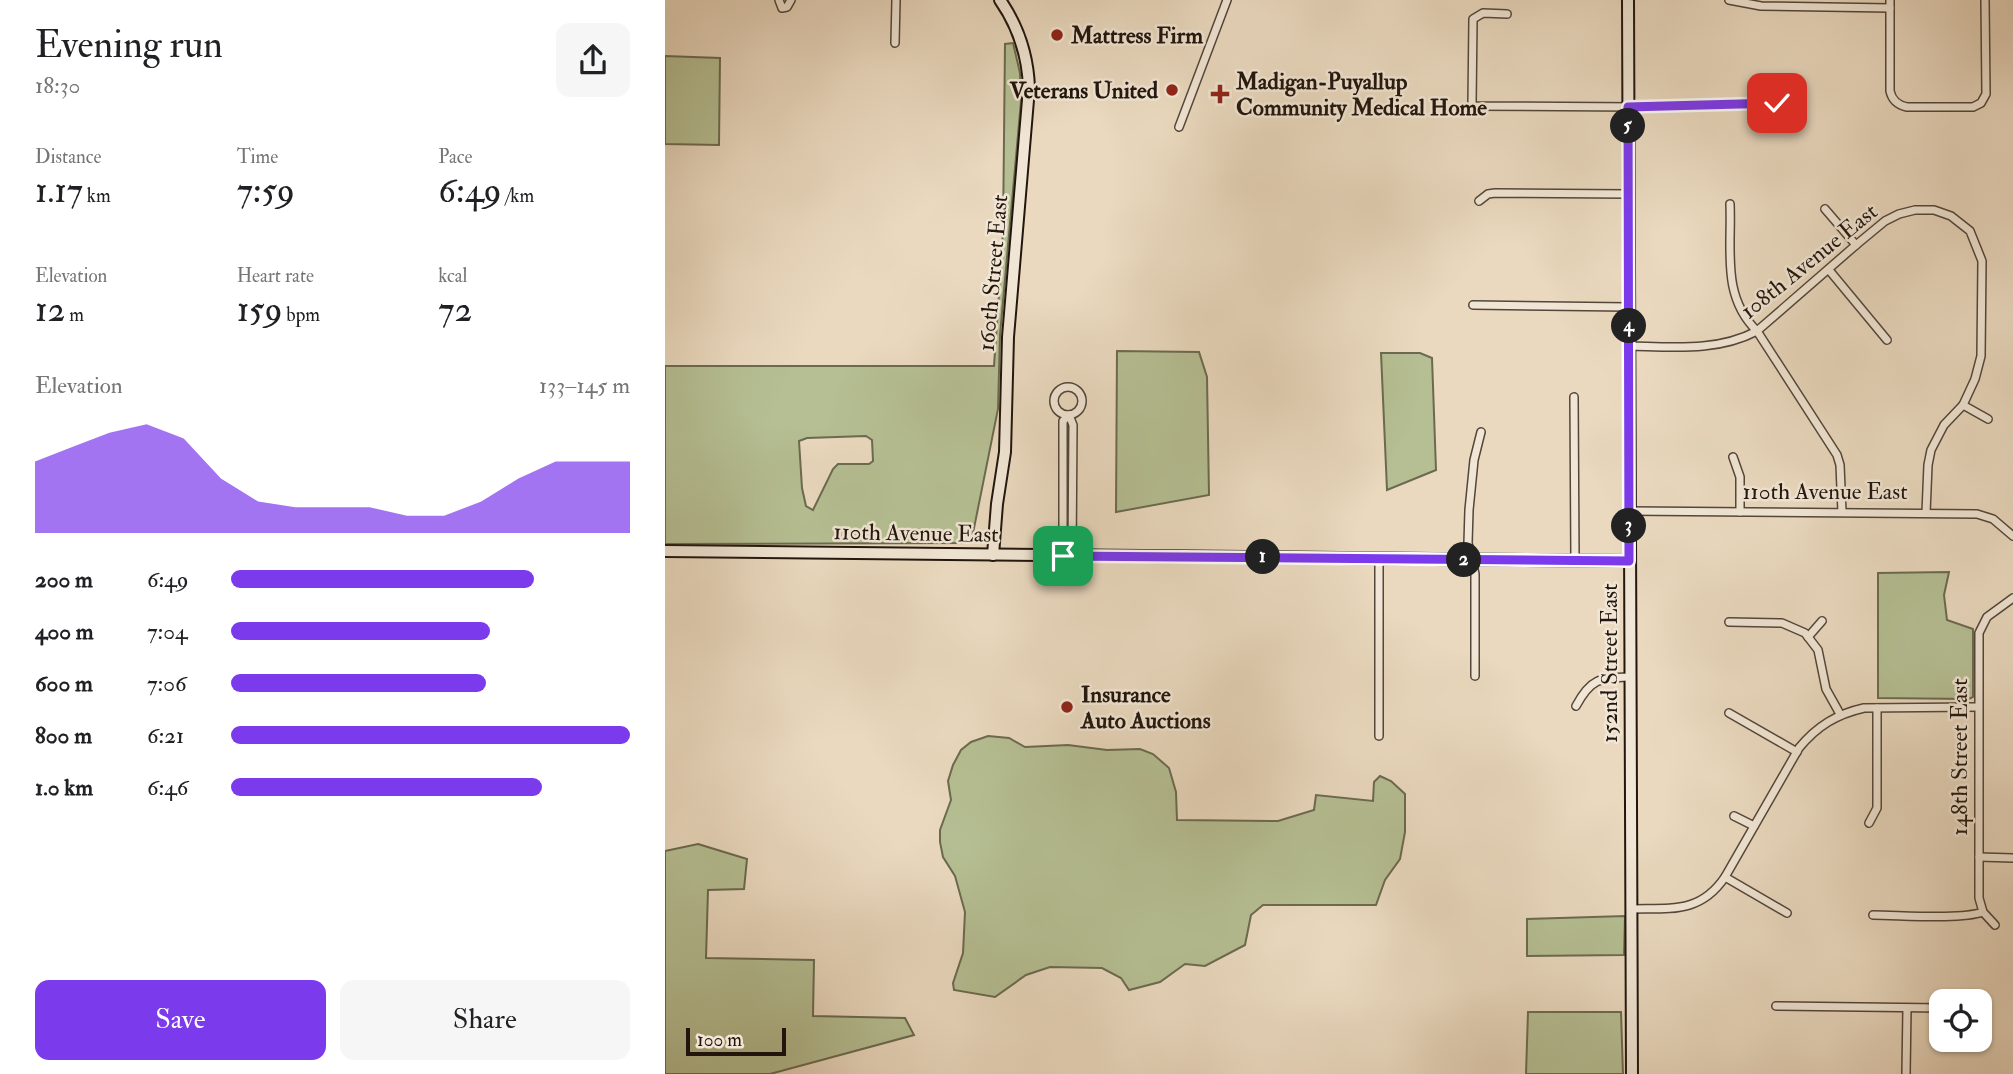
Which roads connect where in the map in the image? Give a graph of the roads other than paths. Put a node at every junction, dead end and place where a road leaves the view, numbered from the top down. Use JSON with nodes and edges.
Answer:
{"nodes":[{"id":1,"x":779,"y":0,"type":"edge"},
{"id":2,"x":791,"y":0,"type":"edge"},
{"id":3,"x":896,"y":0,"type":"edge"},
{"id":4,"x":1000,"y":0,"type":"edge"},
{"id":5,"x":1227,"y":0,"type":"edge"},
{"id":6,"x":1628,"y":0,"type":"edge"},
{"id":7,"x":1729,"y":0,"type":"edge"},
{"id":8,"x":1985,"y":0,"type":"edge"},
{"id":9,"x":1795,"y":3,"type":"edge"},
{"id":10,"x":1890,"y":4,"type":"edge"},
{"id":11,"x":1507,"y":14,"type":"dead end"},
{"id":12,"x":895,"y":43,"type":"dead end"},
{"id":13,"x":1777,"y":103,"type":"dead end"},
{"id":14,"x":1628,"y":107,"type":"junction"},
{"id":15,"x":1179,"y":127,"type":"dead end"},
{"id":16,"x":1629,"y":194,"type":"junction"},
{"id":17,"x":1479,"y":201,"type":"dead end"},
{"id":18,"x":1730,"y":204,"type":"dead end"},
{"id":19,"x":1825,"y":208,"type":"dead end"},
{"id":20,"x":1856,"y":244,"type":"junction"},
{"id":21,"x":1829,"y":270,"type":"junction"},
{"id":22,"x":1473,"y":305,"type":"dead end"},
{"id":23,"x":1628,"y":307,"type":"junction"},
{"id":24,"x":1757,"y":331,"type":"junction"},
{"id":25,"x":1887,"y":340,"type":"dead end"},
{"id":26,"x":1629,"y":346,"type":"junction"},
{"id":27,"x":1574,"y":397,"type":"dead end"},
{"id":28,"x":1963,"y":405,"type":"junction"},
{"id":29,"x":1069,"y":415,"type":"junction"},
{"id":30,"x":1988,"y":419,"type":"dead end"},
{"id":31,"x":1481,"y":432,"type":"dead end"},
{"id":32,"x":1733,"y":457,"type":"dead end"},
{"id":33,"x":1629,"y":510,"type":"junction"},
{"id":34,"x":1740,"y":512,"type":"junction"},
{"id":35,"x":1842,"y":512,"type":"junction"},
{"id":36,"x":1926,"y":513,"type":"junction"},
{"id":37,"x":2013,"y":536,"type":"edge"},
{"id":38,"x":665,"y":551,"type":"edge"},
{"id":39,"x":993,"y":555,"type":"junction"},
{"id":40,"x":1068,"y":556,"type":"junction"},
{"id":41,"x":1379,"y":559,"type":"junction"},
{"id":42,"x":1471,"y":560,"type":"junction"},
{"id":43,"x":1575,"y":560,"type":"junction"},
{"id":44,"x":1629,"y":561,"type":"junction"},
{"id":45,"x":2013,"y":598,"type":"edge"},
{"id":46,"x":1822,"y":621,"type":"dead end"},
{"id":47,"x":1729,"y":622,"type":"dead end"},
{"id":48,"x":1808,"y":637,"type":"junction"},
{"id":49,"x":1475,"y":676,"type":"dead end"},
{"id":50,"x":1630,"y":677,"type":"junction"},
{"id":51,"x":1576,"y":706,"type":"dead end"},
{"id":52,"x":1877,"y":708,"type":"junction"},
{"id":53,"x":1978,"y":708,"type":"junction"},
{"id":54,"x":1729,"y":713,"type":"dead end"},
{"id":55,"x":1840,"y":714,"type":"junction"},
{"id":56,"x":1379,"y":736,"type":"dead end"},
{"id":57,"x":1797,"y":752,"type":"junction"},
{"id":58,"x":1734,"y":816,"type":"dead end"},
{"id":59,"x":1869,"y":823,"type":"dead end"},
{"id":60,"x":1754,"y":827,"type":"junction"},
{"id":61,"x":1979,"y":857,"type":"junction"},
{"id":62,"x":2013,"y":858,"type":"edge"},
{"id":63,"x":1725,"y":877,"type":"junction"},
{"id":64,"x":1631,"y":909,"type":"junction"},
{"id":65,"x":1983,"y":912,"type":"junction"},
{"id":66,"x":1787,"y":913,"type":"dead end"},
{"id":67,"x":1873,"y":915,"type":"dead end"},
{"id":68,"x":1995,"y":925,"type":"dead end"},
{"id":69,"x":1776,"y":1006,"type":"dead end"},
{"id":70,"x":1907,"y":1007,"type":"junction"},
{"id":71,"x":1929,"y":1008,"type":"edge"},
{"id":72,"x":1632,"y":1074,"type":"edge"},
{"id":73,"x":1906,"y":1074,"type":"edge"}],
"edges":[{"from":1,"to":2,"type":"street"},
{"from":3,"to":12,"type":"street"},
{"from":4,"to":39,"type":"street","name":"160th Street East"},
{"from":5,"to":15,"type":"street"},
{"from":6,"to":14,"type":"street","name":"152nd Street East"},
{"from":7,"to":9,"type":"street"},
{"from":8,"to":10,"type":"street"},
{"from":9,"to":10,"type":"street"},
{"from":11,"to":14,"type":"street"},
{"from":13,"to":14,"type":"street"},
{"from":14,"to":16,"type":"street","name":"152nd Street East"},
{"from":16,"to":17,"type":"street"},
{"from":16,"to":23,"type":"street","name":"152nd Street East"},
{"from":18,"to":24,"type":"street"},
{"from":19,"to":20,"type":"street"},
{"from":20,"to":21,"type":"street","name":"108th Avenue East"},
{"from":20,"to":28,"type":"street","name":"108th Avenue East"},
{"from":21,"to":24,"type":"street","name":"108th Avenue East"},
{"from":21,"to":25,"type":"street"},
{"from":22,"to":23,"type":"street"},
{"from":23,"to":26,"type":"street","name":"152nd Street East"},
{"from":24,"to":26,"type":"street","name":"108th Avenue East"},
{"from":24,"to":35,"type":"street"},
{"from":26,"to":33,"type":"street","name":"152nd Street East"},
{"from":27,"to":43,"type":"street","name":"152nd Street East"},
{"from":28,"to":30,"type":"street"},
{"from":28,"to":36,"type":"street"},
{"from":29,"to":29,"type":"street"},
{"from":29,"to":40,"type":"street"},
{"from":31,"to":42,"type":"street"},
{"from":32,"to":34,"type":"street"},
{"from":33,"to":34,"type":"street","name":"110th Avenue East"},
{"from":33,"to":44,"type":"street","name":"152nd Street East"},
{"from":34,"to":35,"type":"street","name":"110th Avenue East"},
{"from":35,"to":36,"type":"street","name":"110th Avenue East"},
{"from":36,"to":37,"type":"street","name":"110th Avenue East"},
{"from":38,"to":39,"type":"street","name":"110th Avenue East"},
{"from":39,"to":40,"type":"street","name":"110th Avenue East"},
{"from":40,"to":41,"type":"street","name":"110th Avenue East"},
{"from":41,"to":42,"type":"street","name":"110th Avenue East"},
{"from":41,"to":56,"type":"street"},
{"from":42,"to":43,"type":"street","name":"110th Avenue East"},
{"from":42,"to":49,"type":"street"},
{"from":43,"to":44,"type":"street","name":"110th Avenue East"},
{"from":44,"to":50,"type":"street","name":"152nd Street East"},
{"from":45,"to":53,"type":"street","name":"148th Street East"},
{"from":46,"to":48,"type":"street"},
{"from":47,"to":48,"type":"street"},
{"from":48,"to":55,"type":"street"},
{"from":50,"to":51,"type":"street"},
{"from":50,"to":64,"type":"street","name":"152nd Street East"},
{"from":52,"to":53,"type":"street"},
{"from":52,"to":55,"type":"street"},
{"from":52,"to":59,"type":"street"},
{"from":53,"to":61,"type":"street","name":"148th Street East"},
{"from":54,"to":57,"type":"street"},
{"from":55,"to":57,"type":"street"},
{"from":57,"to":60,"type":"street"},
{"from":58,"to":60,"type":"street"},
{"from":60,"to":63,"type":"street"},
{"from":61,"to":62,"type":"street"},
{"from":61,"to":65,"type":"street","name":"148th Street East"},
{"from":63,"to":64,"type":"street"},
{"from":63,"to":66,"type":"street"},
{"from":64,"to":72,"type":"street","name":"152nd Street East"},
{"from":65,"to":67,"type":"street"},
{"from":65,"to":68,"type":"street"},
{"from":69,"to":70,"type":"street"},
{"from":70,"to":71,"type":"street"},
{"from":70,"to":73,"type":"street"}]}
